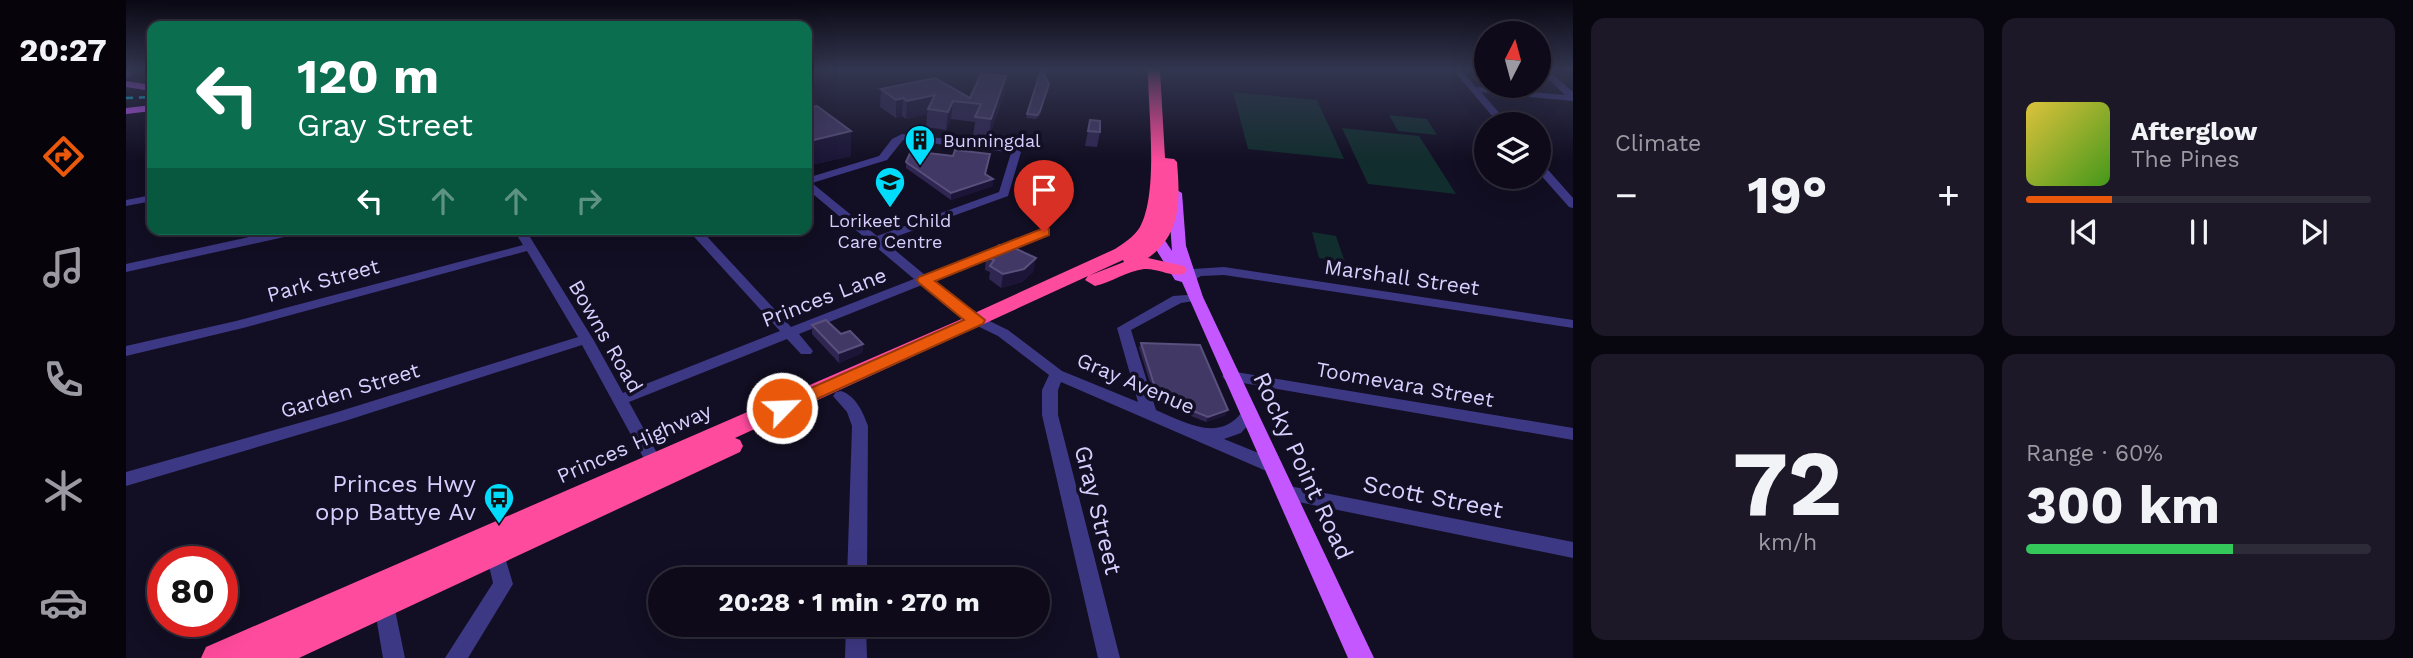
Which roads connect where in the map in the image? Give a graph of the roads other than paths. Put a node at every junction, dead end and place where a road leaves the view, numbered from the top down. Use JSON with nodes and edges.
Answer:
{"nodes":[{"id":1,"x":1154,"y":101,"type":"edge"},
{"id":2,"x":1166,"y":101,"type":"edge"},
{"id":3,"x":1551,"y":180,"type":"edge"},
{"id":4,"x":812,"y":181,"type":"edge"},
{"id":5,"x":1170,"y":186,"type":"junction"},
{"id":6,"x":812,"y":187,"type":"edge"},
{"id":7,"x":147,"y":199,"type":"edge"},
{"id":8,"x":126,"y":203,"type":"edge"},
{"id":9,"x":1573,"y":205,"type":"edge"},
{"id":10,"x":1044,"y":232,"type":"dead end"},
{"id":11,"x":1154,"y":234,"type":"junction"},
{"id":12,"x":275,"y":235,"type":"edge"},
{"id":13,"x":522,"y":235,"type":"edge"},
{"id":14,"x":699,"y":235,"type":"edge"},
{"id":15,"x":876,"y":240,"type":"junction"},
{"id":16,"x":529,"y":247,"type":"junction"},
{"id":17,"x":126,"y":268,"type":"edge"},
{"id":18,"x":1224,"y":271,"type":"junction"},
{"id":19,"x":1185,"y":276,"type":"junction"},
{"id":20,"x":924,"y":280,"type":"junction"},
{"id":21,"x":1095,"y":280,"type":"junction"},
{"id":22,"x":985,"y":324,"type":"junction"},
{"id":23,"x":1573,"y":324,"type":"edge"},
{"id":24,"x":789,"y":333,"type":"junction"},
{"id":25,"x":586,"y":339,"type":"junction"},
{"id":26,"x":126,"y":351,"type":"edge"},
{"id":27,"x":806,"y":351,"type":"dead end"},
{"id":28,"x":1057,"y":374,"type":"junction"},
{"id":29,"x":1230,"y":376,"type":"junction"},
{"id":30,"x":841,"y":396,"type":"junction"},
{"id":31,"x":620,"y":400,"type":"junction"},
{"id":32,"x":1149,"y":413,"type":"junction"},
{"id":33,"x":1248,"y":416,"type":"junction"},
{"id":34,"x":1198,"y":433,"type":"junction"},
{"id":35,"x":1573,"y":435,"type":"edge"},
{"id":36,"x":655,"y":464,"type":"junction"},
{"id":37,"x":1270,"y":465,"type":"junction"},
{"id":38,"x":126,"y":479,"type":"edge"},
{"id":39,"x":1284,"y":492,"type":"junction"},
{"id":40,"x":1573,"y":550,"type":"edge"},
{"id":41,"x":495,"y":553,"type":"junction"},
{"id":42,"x":857,"y":567,"type":"edge"},
{"id":43,"x":384,"y":605,"type":"junction"},
{"id":44,"x":856,"y":637,"type":"edge"},
{"id":45,"x":217,"y":658,"type":"edge"},
{"id":46,"x":265,"y":658,"type":"edge"},
{"id":47,"x":394,"y":658,"type":"edge"},
{"id":48,"x":456,"y":658,"type":"edge"},
{"id":49,"x":856,"y":658,"type":"edge"},
{"id":50,"x":1109,"y":658,"type":"edge"},
{"id":51,"x":1361,"y":658,"type":"edge"}],
"edges":[{"from":1,"to":11,"type":"highway"},
{"from":2,"to":5,"type":"highway","name":"Princes Highway"},
{"from":3,"to":9,"type":"street"},
{"from":4,"to":15,"type":"street"},
{"from":5,"to":11,"type":"highway","name":"Princes Highway"},
{"from":5,"to":19,"type":"main road","name":"Rocky Point Road"},
{"from":6,"to":15,"type":"street"},
{"from":7,"to":8,"type":"street"},
{"from":10,"to":20,"type":"street","name":"Princes Lane"},
{"from":11,"to":19,"type":"main road","name":"Rocky Point Road"},
{"from":11,"to":21,"type":"highway","name":"Princes Highway"},
{"from":11,"to":22,"type":"highway","name":"Princes Highway"},
{"from":12,"to":17,"type":"street"},
{"from":13,"to":16,"type":"street","name":"Bowns Road"},
{"from":14,"to":24,"type":"street"},
{"from":15,"to":20,"type":"street"},
{"from":16,"to":25,"type":"street","name":"Bowns Road"},
{"from":16,"to":26,"type":"street","name":"Park Street"},
{"from":18,"to":19,"type":"street","name":"Marshall Street"},
{"from":18,"to":19,"type":"street","name":"Marshall Street"},
{"from":18,"to":23,"type":"street","name":"Marshall Street"},
{"from":19,"to":21,"type":"highway"},
{"from":19,"to":29,"type":"main road","name":"Rocky Point Road"},
{"from":19,"to":32,"type":"street"},
{"from":20,"to":22,"type":"street"},
{"from":20,"to":24,"type":"street","name":"Princes Lane"},
{"from":21,"to":22,"type":"highway","name":"Princes Highway"},
{"from":22,"to":28,"type":"street","name":"Gray Avenue"},
{"from":22,"to":30,"type":"highway","name":"Princes Highway"},
{"from":22,"to":36,"type":"highway","name":"Princes Highway"},
{"from":24,"to":27,"type":"street"},
{"from":24,"to":31,"type":"street","name":"Princes Lane"},
{"from":25,"to":31,"type":"street","name":"Bowns Road"},
{"from":25,"to":38,"type":"street","name":"Garden Street"},
{"from":28,"to":32,"type":"street","name":"Gray Avenue"},
{"from":28,"to":50,"type":"street","name":"Gray Street"},
{"from":29,"to":33,"type":"main road","name":"Rocky Point Road"},
{"from":29,"to":35,"type":"street","name":"Toomevara Street"},
{"from":30,"to":41,"type":"highway","name":"Princes Highway"},
{"from":30,"to":42,"type":"street"},
{"from":31,"to":36,"type":"street","name":"Bowns Road"},
{"from":32,"to":34,"type":"street","name":"Gray Avenue"},
{"from":33,"to":34,"type":"street"},
{"from":33,"to":37,"type":"main road","name":"Rocky Point Road"},
{"from":34,"to":37,"type":"street","name":"Gray Avenue"},
{"from":36,"to":45,"type":"highway","name":"Princes Highway"},
{"from":37,"to":39,"type":"main road","name":"Rocky Point Road"},
{"from":39,"to":40,"type":"street","name":"Scott Street"},
{"from":39,"to":51,"type":"main road","name":"Rocky Point Road"},
{"from":41,"to":43,"type":"highway","name":"Princes Highway"},
{"from":41,"to":48,"type":"street"},
{"from":43,"to":46,"type":"highway","name":"Princes Highway"},
{"from":43,"to":47,"type":"street"},
{"from":44,"to":49,"type":"street"}]}
